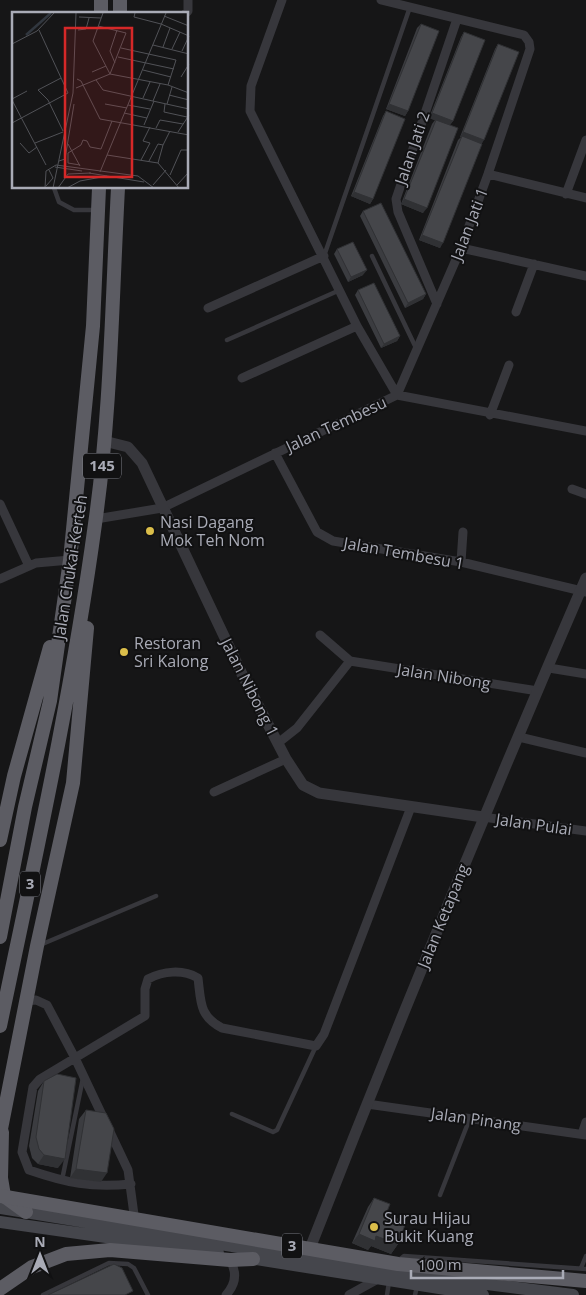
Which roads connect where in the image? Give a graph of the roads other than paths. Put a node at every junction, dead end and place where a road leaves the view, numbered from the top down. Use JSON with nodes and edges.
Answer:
{"nodes":[{"id":1,"x":282,"y":0,"type":"edge"},
{"id":2,"x":381,"y":0,"type":"edge"},
{"id":3,"x":410,"y":7,"type":"junction"},
{"id":4,"x":456,"y":19,"type":"junction"},
{"id":5,"x":586,"y":140,"type":"edge"},
{"id":6,"x":488,"y":174,"type":"junction"},
{"id":7,"x":54,"y":189,"type":"edge"},
{"id":8,"x":99,"y":189,"type":"edge"},
{"id":9,"x":118,"y":189,"type":"edge"},
{"id":10,"x":566,"y":194,"type":"junction"},
{"id":11,"x":586,"y":198,"type":"edge"},
{"id":12,"x":98,"y":210,"type":"junction"},
{"id":13,"x":461,"y":248,"type":"junction"},
{"id":14,"x":324,"y":256,"type":"junction"},
{"id":15,"x":372,"y":256,"type":"dead end"},
{"id":16,"x":534,"y":264,"type":"junction"},
{"id":17,"x":586,"y":276,"type":"edge"},
{"id":18,"x":340,"y":290,"type":"junction"},
{"id":19,"x":437,"y":304,"type":"junction"},
{"id":20,"x":208,"y":308,"type":"dead end"},
{"id":21,"x":516,"y":312,"type":"dead end"},
{"id":22,"x":357,"y":326,"type":"junction"},
{"id":23,"x":227,"y":340,"type":"dead end"},
{"id":24,"x":417,"y":349,"type":"junction"},
{"id":25,"x":510,"y":365,"type":"dead end"},
{"id":26,"x":242,"y":378,"type":"dead end"},
{"id":27,"x":397,"y":395,"type":"junction"},
{"id":28,"x":490,"y":414,"type":"junction"},
{"id":29,"x":586,"y":431,"type":"edge"},
{"id":30,"x":104,"y":442,"type":"junction"},
{"id":31,"x":275,"y":453,"type":"junction"},
{"id":32,"x":572,"y":489,"type":"dead end"},
{"id":33,"x":586,"y":494,"type":"edge"},
{"id":34,"x":0,"y":504,"type":"edge"},
{"id":35,"x":162,"y":508,"type":"junction"},
{"id":36,"x":96,"y":521,"type":"junction"},
{"id":37,"x":463,"y":532,"type":"dead end"},
{"id":38,"x":70,"y":560,"type":"junction"},
{"id":39,"x":461,"y":562,"type":"junction"},
{"id":40,"x":29,"y":566,"type":"junction"},
{"id":41,"x":586,"y":578,"type":"edge"},
{"id":42,"x":0,"y":580,"type":"edge"},
{"id":43,"x":583,"y":591,"type":"edge"},
{"id":44,"x":64,"y":601,"type":"junction"},
{"id":45,"x":320,"y":634,"type":"dead end"},
{"id":46,"x":350,"y":661,"type":"junction"},
{"id":47,"x":549,"y":668,"type":"junction"},
{"id":48,"x":586,"y":674,"type":"edge"},
{"id":49,"x":538,"y":691,"type":"junction"},
{"id":50,"x":50,"y":701,"type":"joint"},
{"id":51,"x":520,"y":737,"type":"junction"},
{"id":52,"x":60,"y":741,"type":"joint"},
{"id":53,"x":278,"y":744,"type":"junction"},
{"id":54,"x":586,"y":752,"type":"edge"},
{"id":55,"x":286,"y":759,"type":"junction"},
{"id":56,"x":214,"y":792,"type":"dead end"},
{"id":57,"x":411,"y":807,"type":"junction"},
{"id":58,"x":483,"y":817,"type":"junction"},
{"id":59,"x":586,"y":831,"type":"edge"},
{"id":60,"x":0,"y":840,"type":"edge"},
{"id":61,"x":156,"y":896,"type":"dead end"},
{"id":62,"x":0,"y":938,"type":"edge"},
{"id":63,"x":37,"y":946,"type":"junction"},
{"id":64,"x":26,"y":1001,"type":"junction"},
{"id":65,"x":0,"y":1026,"type":"edge"},
{"id":66,"x":316,"y":1046,"type":"junction"},
{"id":67,"x":75,"y":1058,"type":"junction"},
{"id":68,"x":84,"y":1076,"type":"junction"},
{"id":69,"x":366,"y":1104,"type":"junction"},
{"id":70,"x":232,"y":1114,"type":"dead end"},
{"id":71,"x":470,"y":1118,"type":"junction"},
{"id":72,"x":586,"y":1122,"type":"edge"},
{"id":73,"x":0,"y":1134,"type":"edge"},
{"id":74,"x":584,"y":1134,"type":"edge"},
{"id":75,"x":62,"y":1181,"type":"junction"},
{"id":76,"x":131,"y":1184,"type":"junction"},
{"id":77,"x":0,"y":1196,"type":"edge"},
{"id":78,"x":440,"y":1196,"type":"dead end"},
{"id":79,"x":0,"y":1208,"type":"edge"},
{"id":80,"x":26,"y":1212,"type":"junction"},
{"id":81,"x":0,"y":1222,"type":"edge"},
{"id":82,"x":136,"y":1230,"type":"junction"},
{"id":83,"x":586,"y":1256,"type":"edge"},
{"id":84,"x":306,"y":1258,"type":"junction"},
{"id":85,"x":253,"y":1259,"type":"junction"},
{"id":86,"x":230,"y":1260,"type":"junction"},
{"id":87,"x":584,"y":1273,"type":"edge"},
{"id":88,"x":383,"y":1277,"type":"junction"},
{"id":89,"x":0,"y":1289,"type":"edge"},
{"id":90,"x":416,"y":1290,"type":"edge"},
{"id":91,"x":454,"y":1293,"type":"edge"},
{"id":92,"x":43,"y":1295,"type":"edge"},
{"id":93,"x":148,"y":1295,"type":"edge"},
{"id":94,"x":226,"y":1295,"type":"edge"},
{"id":95,"x":349,"y":1295,"type":"edge"},
{"id":96,"x":387,"y":1295,"type":"edge"},
{"id":97,"x":483,"y":1295,"type":"edge"},
{"id":98,"x":573,"y":1295,"type":"edge"}],
"edges":[{"from":1,"to":14,"type":"street"},
{"from":2,"to":3,"type":"street"},
{"from":3,"to":4,"type":"street"},
{"from":3,"to":14,"type":"lane"},
{"from":4,"to":6,"type":"street","name":"Jalan Jati 1"},
{"from":4,"to":19,"type":"street","name":"Jalan Jati 2"},
{"from":5,"to":10,"type":"street"},
{"from":6,"to":10,"type":"street"},
{"from":6,"to":13,"type":"street","name":"Jalan Jati 1"},
{"from":7,"to":12,"type":"lane"},
{"from":8,"to":12,"type":"highway","name":"Jalan Chukai-Kerteh","number":"145"},
{"from":9,"to":30,"type":"highway","name":"Jalan Chukai-Kerteh","number":"145"},
{"from":10,"to":11,"type":"street"},
{"from":12,"to":38,"type":"highway","name":"Jalan Chukai-Kerteh","number":"145"},
{"from":13,"to":16,"type":"street"},
{"from":13,"to":19,"type":"street","name":"Jalan Jati 1"},
{"from":14,"to":18,"type":"street"},
{"from":14,"to":20,"type":"street"},
{"from":15,"to":24,"type":"lane"},
{"from":16,"to":17,"type":"street"},
{"from":16,"to":21,"type":"street"},
{"from":18,"to":22,"type":"street"},
{"from":18,"to":23,"type":"lane"},
{"from":19,"to":24,"type":"street","name":"Jalan Jati 1"},
{"from":22,"to":26,"type":"street"},
{"from":22,"to":27,"type":"street"},
{"from":24,"to":27,"type":"street","name":"Jalan Jati 1"},
{"from":25,"to":28,"type":"street"},
{"from":27,"to":28,"type":"street","name":"Jalan Tembesu"},
{"from":27,"to":31,"type":"street","name":"Jalan Tembesu"},
{"from":28,"to":29,"type":"street","name":"Jalan Tembesu"},
{"from":30,"to":35,"type":"street","name":"Jalan Nibong 1"},
{"from":30,"to":36,"type":"highway","name":"Jalan Chukai-Kerteh","number":"145"},
{"from":31,"to":35,"type":"street","name":"Jalan Tembesu"},
{"from":31,"to":39,"type":"street","name":"Jalan Tembesu 1"},
{"from":32,"to":33,"type":"street"},
{"from":34,"to":40,"type":"street"},
{"from":35,"to":36,"type":"street","name":"Jalan Tembesu"},
{"from":35,"to":53,"type":"street","name":"Jalan Nibong 1"},
{"from":36,"to":52,"type":"highway","name":"Jalan Chukai-Kerteh","number":"145"},
{"from":36,"to":63,"type":"highway"},
{"from":37,"to":39,"type":"street"},
{"from":38,"to":40,"type":"street"},
{"from":38,"to":44,"type":"highway","name":"Jalan Chukai-Kerteh","number":"145"},
{"from":39,"to":43,"type":"street","name":"Jalan Tembesu 1"},
{"from":40,"to":42,"type":"street"},
{"from":41,"to":43,"type":"street","name":"Jalan Ketapang"},
{"from":43,"to":47,"type":"street","name":"Jalan Ketapang"},
{"from":44,"to":50,"type":"highway","name":"Jalan Chukai-Kerteh","number":"145"},
{"from":44,"to":60,"type":"highway"},
{"from":45,"to":46,"type":"street"},
{"from":46,"to":49,"type":"street","name":"Jalan Nibong"},
{"from":46,"to":53,"type":"street"},
{"from":47,"to":48,"type":"street"},
{"from":47,"to":49,"type":"street","name":"Jalan Ketapang"},
{"from":49,"to":51,"type":"street","name":"Jalan Ketapang"},
{"from":50,"to":62,"type":"highway","number":"3"},
{"from":51,"to":54,"type":"street"},
{"from":51,"to":58,"type":"street","name":"Jalan Ketapang"},
{"from":52,"to":65,"type":"highway","number":"3"},
{"from":53,"to":55,"type":"street","name":"Jalan Nibong 1"},
{"from":55,"to":56,"type":"street"},
{"from":55,"to":57,"type":"street","name":"Jalan Nibong 1"},
{"from":57,"to":58,"type":"street","name":"Jalan Nibong 1"},
{"from":57,"to":66,"type":"street"},
{"from":58,"to":59,"type":"street","name":"Jalan Pulai"},
{"from":58,"to":69,"type":"street","name":"Jalan Ketapang"},
{"from":61,"to":63,"type":"lane"},
{"from":63,"to":64,"type":"highway"},
{"from":64,"to":67,"type":"street"},
{"from":64,"to":73,"type":"highway"},
{"from":66,"to":67,"type":"street"},
{"from":66,"to":70,"type":"lane"},
{"from":67,"to":68,"type":"street"},
{"from":67,"to":75,"type":"street"},
{"from":68,"to":75,"type":"lane"},
{"from":68,"to":76,"type":"street"},
{"from":69,"to":71,"type":"street","name":"Jalan Pinang"},
{"from":69,"to":84,"type":"street","name":"Jalan Ketapang"},
{"from":71,"to":74,"type":"street","name":"Jalan Pinang"},
{"from":71,"to":78,"type":"lane"},
{"from":72,"to":74,"type":"street"},
{"from":73,"to":80,"type":"highway"},
{"from":75,"to":76,"type":"street"},
{"from":76,"to":82,"type":"street"},
{"from":77,"to":87,"type":"highway","number":"3","bridge":true},
{"from":79,"to":80,"type":"main road"},
{"from":80,"to":82,"type":"main road"},
{"from":81,"to":85,"type":"main road"},
{"from":82,"to":84,"type":"main road"},
{"from":83,"to":87,"type":"lane"},
{"from":84,"to":88,"type":"main road"},
{"from":85,"to":86,"type":"highway"},
{"from":85,"to":88,"type":"main road"},
{"from":86,"to":89,"type":"highway"},
{"from":86,"to":94,"type":"street"},
{"from":87,"to":88,"type":"lane"},
{"from":88,"to":90,"type":"main road"},
{"from":88,"to":95,"type":"street"},
{"from":88,"to":96,"type":"lane"},
{"from":88,"to":98,"type":"main road"},
{"from":90,"to":91,"type":"main road"},
{"from":91,"to":97,"type":"main road"},
{"from":92,"to":93,"type":"lane"}]}
